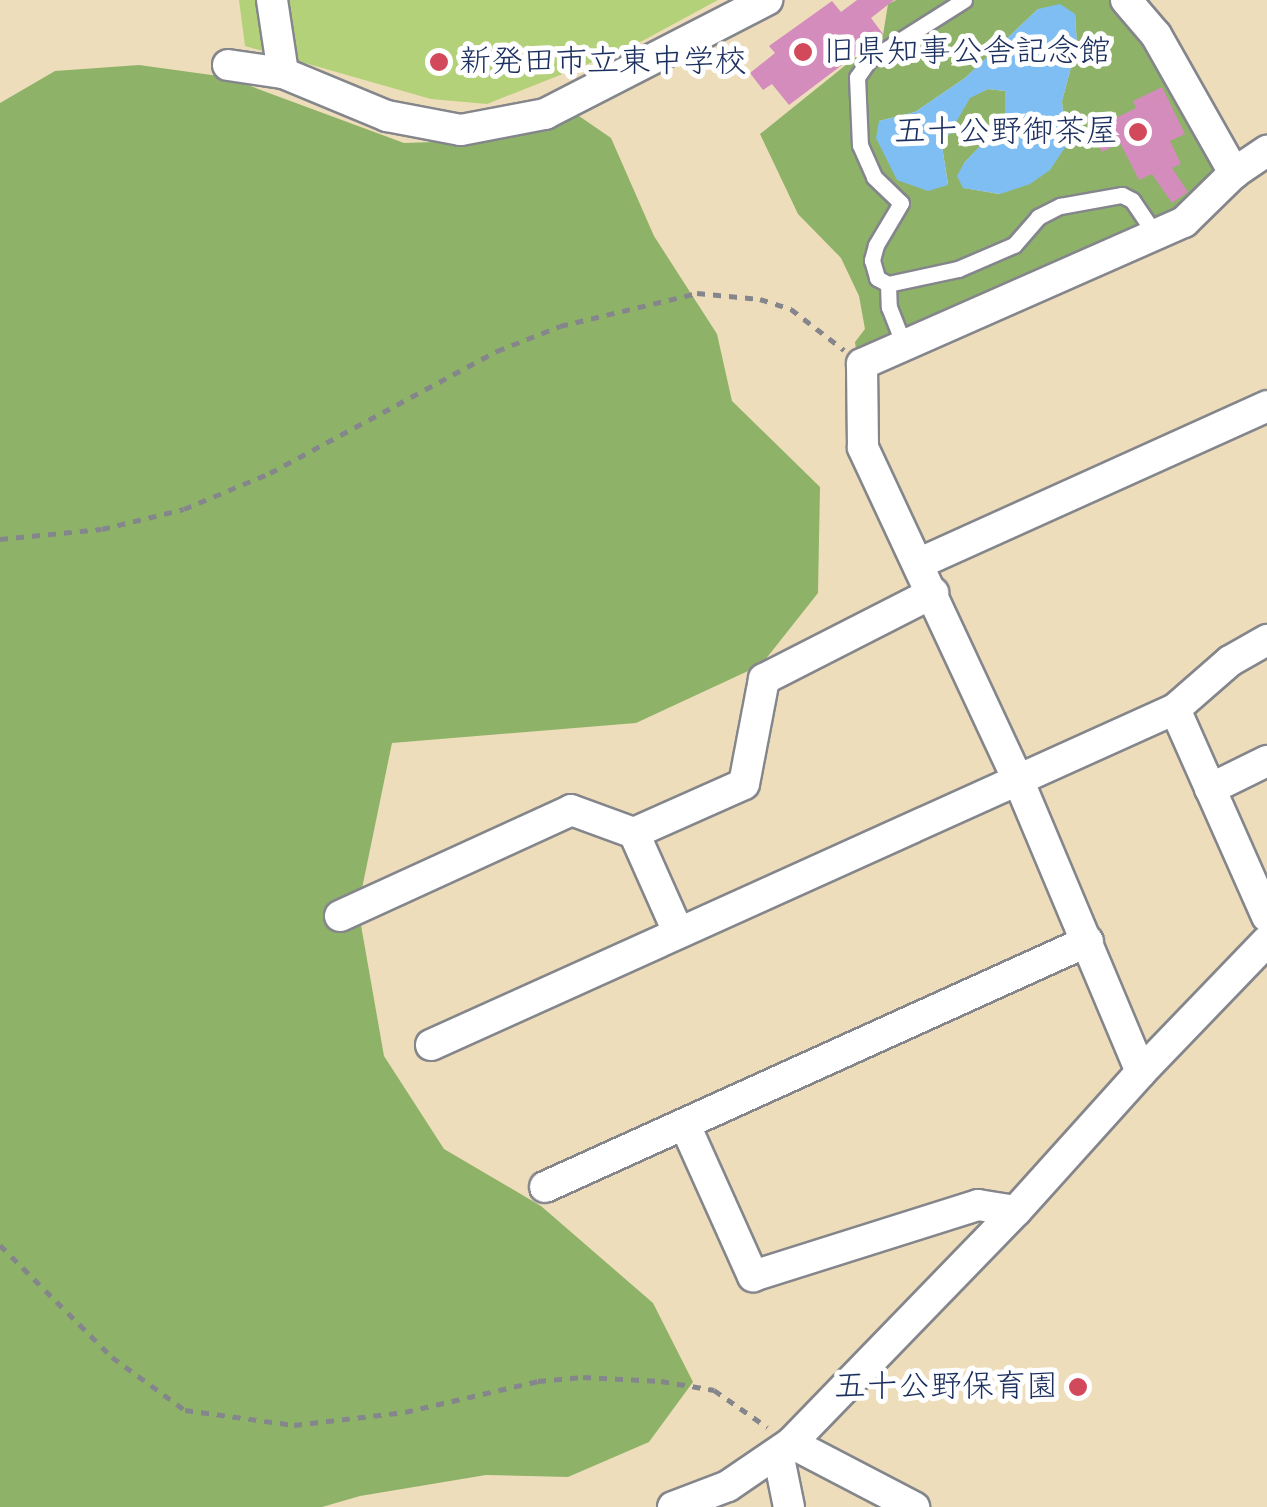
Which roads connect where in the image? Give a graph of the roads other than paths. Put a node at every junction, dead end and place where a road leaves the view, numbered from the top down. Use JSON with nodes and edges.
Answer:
{"nodes":[{"id":1,"x":272,"y":0,"type":"edge"},
{"id":2,"x":768,"y":0,"type":"edge"},
{"id":3,"x":964,"y":0,"type":"edge"},
{"id":4,"x":1126,"y":0,"type":"edge"},
{"id":5,"x":228,"y":65,"type":"dead end"},
{"id":6,"x":283,"y":74,"type":"junction"},
{"id":7,"x":1267,"y":151,"type":"edge"},
{"id":8,"x":1234,"y":173,"type":"junction"},
{"id":9,"x":1156,"y":234,"type":"junction"},
{"id":10,"x":888,"y":284,"type":"junction"},
{"id":11,"x":904,"y":345,"type":"junction"},
{"id":12,"x":1267,"y":406,"type":"edge"},
{"id":13,"x":920,"y":562,"type":"junction"},
{"id":14,"x":934,"y":593,"type":"junction"},
{"id":15,"x":1267,"y":640,"type":"edge"},
{"id":16,"x":1175,"y":709,"type":"junction"},
{"id":17,"x":1267,"y":761,"type":"edge"},
{"id":18,"x":1018,"y":780,"type":"junction"},
{"id":19,"x":1210,"y":788,"type":"junction"},
{"id":20,"x":634,"y":833,"type":"junction"},
{"id":21,"x":340,"y":916,"type":"dead end"},
{"id":22,"x":1267,"y":917,"type":"edge"},
{"id":23,"x":678,"y":932,"type":"junction"},
{"id":24,"x":1088,"y":941,"type":"junction"},
{"id":25,"x":1267,"y":941,"type":"edge"},
{"id":26,"x":431,"y":1045,"type":"dead end"},
{"id":27,"x":1141,"y":1072,"type":"junction"},
{"id":28,"x":686,"y":1124,"type":"junction"},
{"id":29,"x":545,"y":1186,"type":"dead end"},
{"id":30,"x":1016,"y":1212,"type":"junction"},
{"id":31,"x":784,"y":1448,"type":"junction"},
{"id":32,"x":673,"y":1507,"type":"edge"},
{"id":33,"x":788,"y":1507,"type":"edge"},
{"id":34,"x":914,"y":1507,"type":"edge"}],
"edges":[{"from":1,"to":6,"type":"street"},
{"from":2,"to":6,"type":"street"},
{"from":3,"to":10,"type":"lane"},
{"from":4,"to":8,"type":"street"},
{"from":5,"to":6,"type":"street"},
{"from":7,"to":8,"type":"street"},
{"from":8,"to":9,"type":"street"},
{"from":9,"to":10,"type":"lane"},
{"from":9,"to":11,"type":"street"},
{"from":10,"to":11,"type":"lane"},
{"from":11,"to":13,"type":"street"},
{"from":12,"to":13,"type":"street"},
{"from":13,"to":14,"type":"street"},
{"from":14,"to":18,"type":"street"},
{"from":14,"to":20,"type":"street"},
{"from":15,"to":16,"type":"street"},
{"from":16,"to":18,"type":"street"},
{"from":16,"to":19,"type":"street"},
{"from":17,"to":19,"type":"street"},
{"from":18,"to":23,"type":"street"},
{"from":18,"to":24,"type":"street"},
{"from":19,"to":22,"type":"street"},
{"from":20,"to":21,"type":"street"},
{"from":20,"to":23,"type":"street"},
{"from":23,"to":26,"type":"street"},
{"from":24,"to":27,"type":"street"},
{"from":24,"to":28,"type":"street"},
{"from":25,"to":27,"type":"street"},
{"from":27,"to":30,"type":"street"},
{"from":28,"to":29,"type":"street"},
{"from":28,"to":30,"type":"street"},
{"from":30,"to":31,"type":"street"},
{"from":31,"to":32,"type":"street"},
{"from":31,"to":33,"type":"street"},
{"from":31,"to":34,"type":"street"}]}
